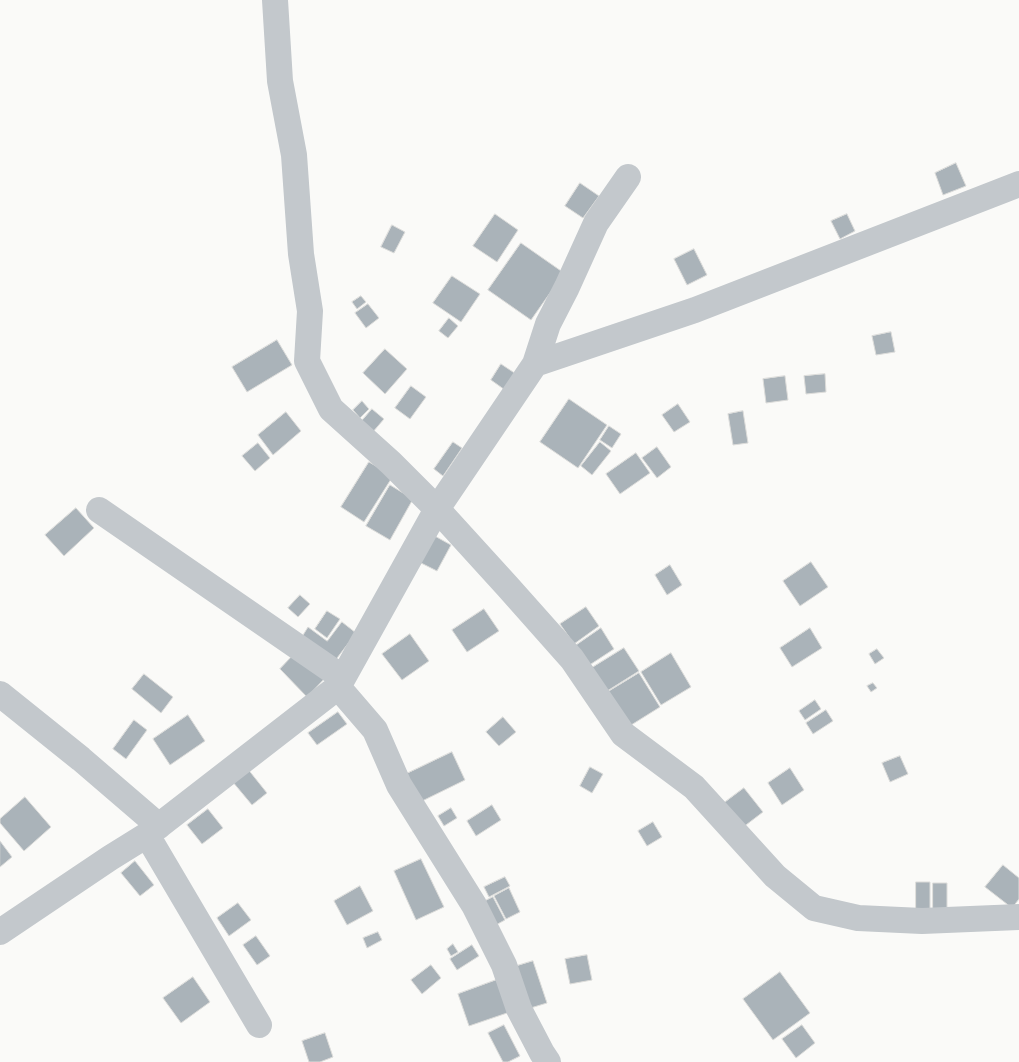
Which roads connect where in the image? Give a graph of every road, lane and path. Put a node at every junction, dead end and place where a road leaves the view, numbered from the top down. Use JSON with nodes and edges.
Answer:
{"nodes":[{"id":1,"x":276,"y":0,"type":"edge"},
{"id":2,"x":628,"y":177,"type":"dead end"},
{"id":3,"x":1019,"y":184,"type":"edge"},
{"id":4,"x":535,"y":364,"type":"junction"},
{"id":5,"x":437,"y":509,"type":"junction"},
{"id":6,"x":99,"y":510,"type":"dead end"},
{"id":7,"x":340,"y":682,"type":"junction"},
{"id":8,"x":0,"y":694,"type":"edge"},
{"id":9,"x":153,"y":831,"type":"junction"},
{"id":10,"x":1019,"y":917,"type":"edge"},
{"id":11,"x":0,"y":932,"type":"edge"},
{"id":12,"x":259,"y":1026,"type":"dead end"},
{"id":13,"x":548,"y":1062,"type":"edge"}],
"edges":[{"from":1,"to":5,"type":"street"},
{"from":2,"to":4,"type":"street"},
{"from":3,"to":4,"type":"street"},
{"from":4,"to":5,"type":"street"},
{"from":5,"to":7,"type":"street"},
{"from":5,"to":10,"type":"street"},
{"from":6,"to":7,"type":"street"},
{"from":7,"to":9,"type":"street"},
{"from":7,"to":13,"type":"street"},
{"from":8,"to":9,"type":"street"},
{"from":9,"to":11,"type":"street"},
{"from":9,"to":12,"type":"street"}]}
